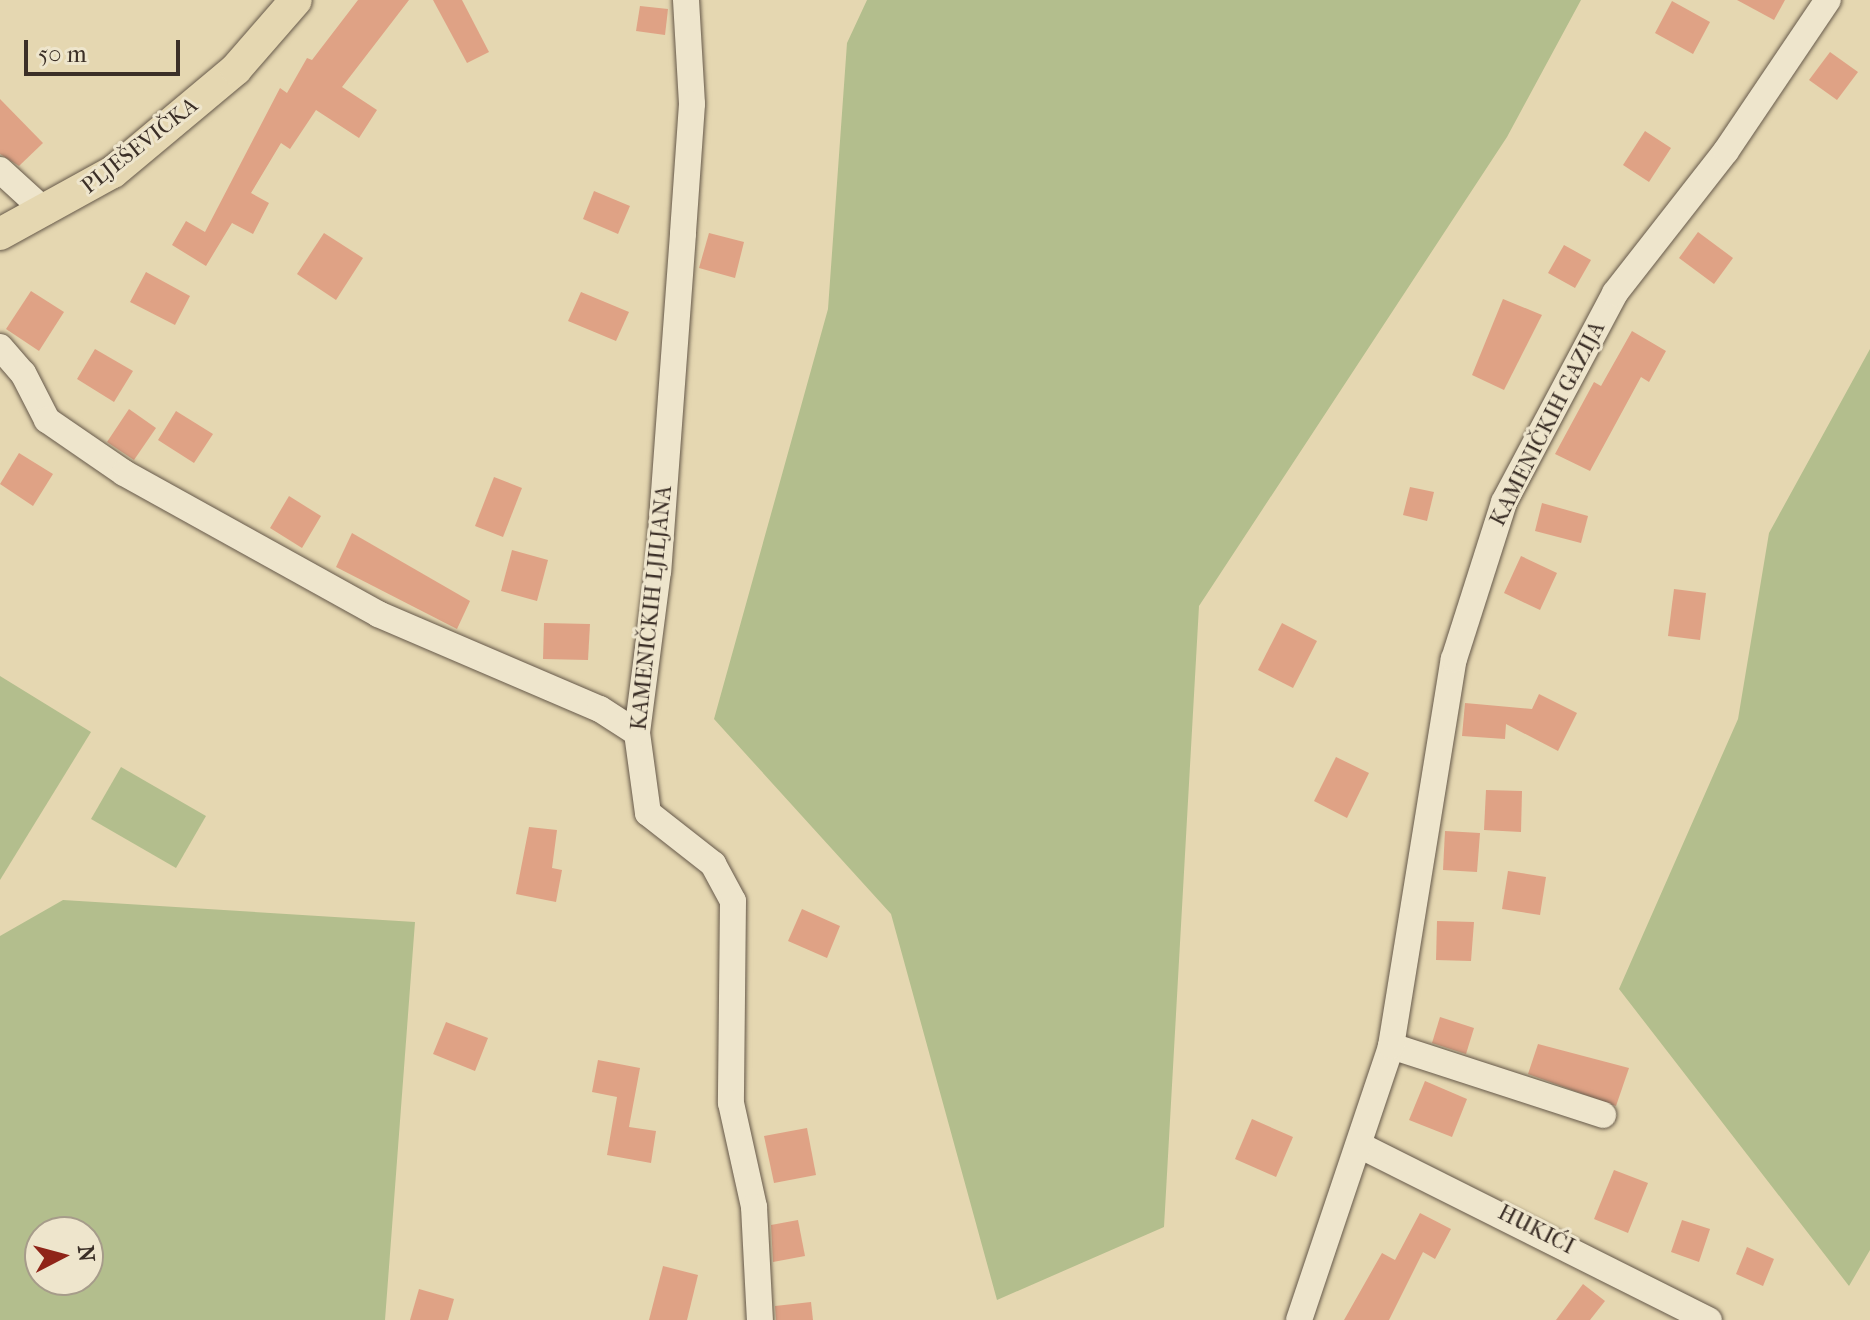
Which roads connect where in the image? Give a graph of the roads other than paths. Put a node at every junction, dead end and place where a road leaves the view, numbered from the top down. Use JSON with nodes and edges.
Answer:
{"nodes":[{"id":1,"x":296,"y":0,"type":"edge"},
{"id":2,"x":686,"y":0,"type":"edge"},
{"id":3,"x":1828,"y":0,"type":"edge"},
{"id":4,"x":0,"y":170,"type":"edge"},
{"id":5,"x":46,"y":212,"type":"junction"},
{"id":6,"x":0,"y":234,"type":"edge"},
{"id":7,"x":0,"y":347,"type":"edge"},
{"id":8,"x":637,"y":733,"type":"junction"},
{"id":9,"x":1391,"y":1046,"type":"junction"},
{"id":10,"x":1603,"y":1115,"type":"dead end"},
{"id":11,"x":1361,"y":1146,"type":"junction"},
{"id":12,"x":760,"y":1320,"type":"edge"},
{"id":13,"x":1299,"y":1320,"type":"edge"},
{"id":14,"x":1709,"y":1320,"type":"edge"}],
"edges":[{"from":1,"to":5,"type":"main road","name":"PLJEŠEVIČKA"},
{"from":2,"to":8,"type":"street","name":"KAMENIČKIH LJILJANA"},
{"from":3,"to":9,"type":"street","name":"KAMENIČKIH GAZIJA"},
{"from":4,"to":5,"type":"street"},
{"from":5,"to":6,"type":"main road","name":"PLJEŠEVIČKA"},
{"from":7,"to":8,"type":"street"},
{"from":8,"to":12,"type":"street","name":"KAMENIČKIH LJILJANA"},
{"from":9,"to":10,"type":"street"},
{"from":9,"to":11,"type":"street","name":"KAMENIČKIH GAZIJA"},
{"from":11,"to":13,"type":"street","name":"KAMENIČKIH GAZIJA"},
{"from":11,"to":14,"type":"street","name":"HUKIĆI"}]}
